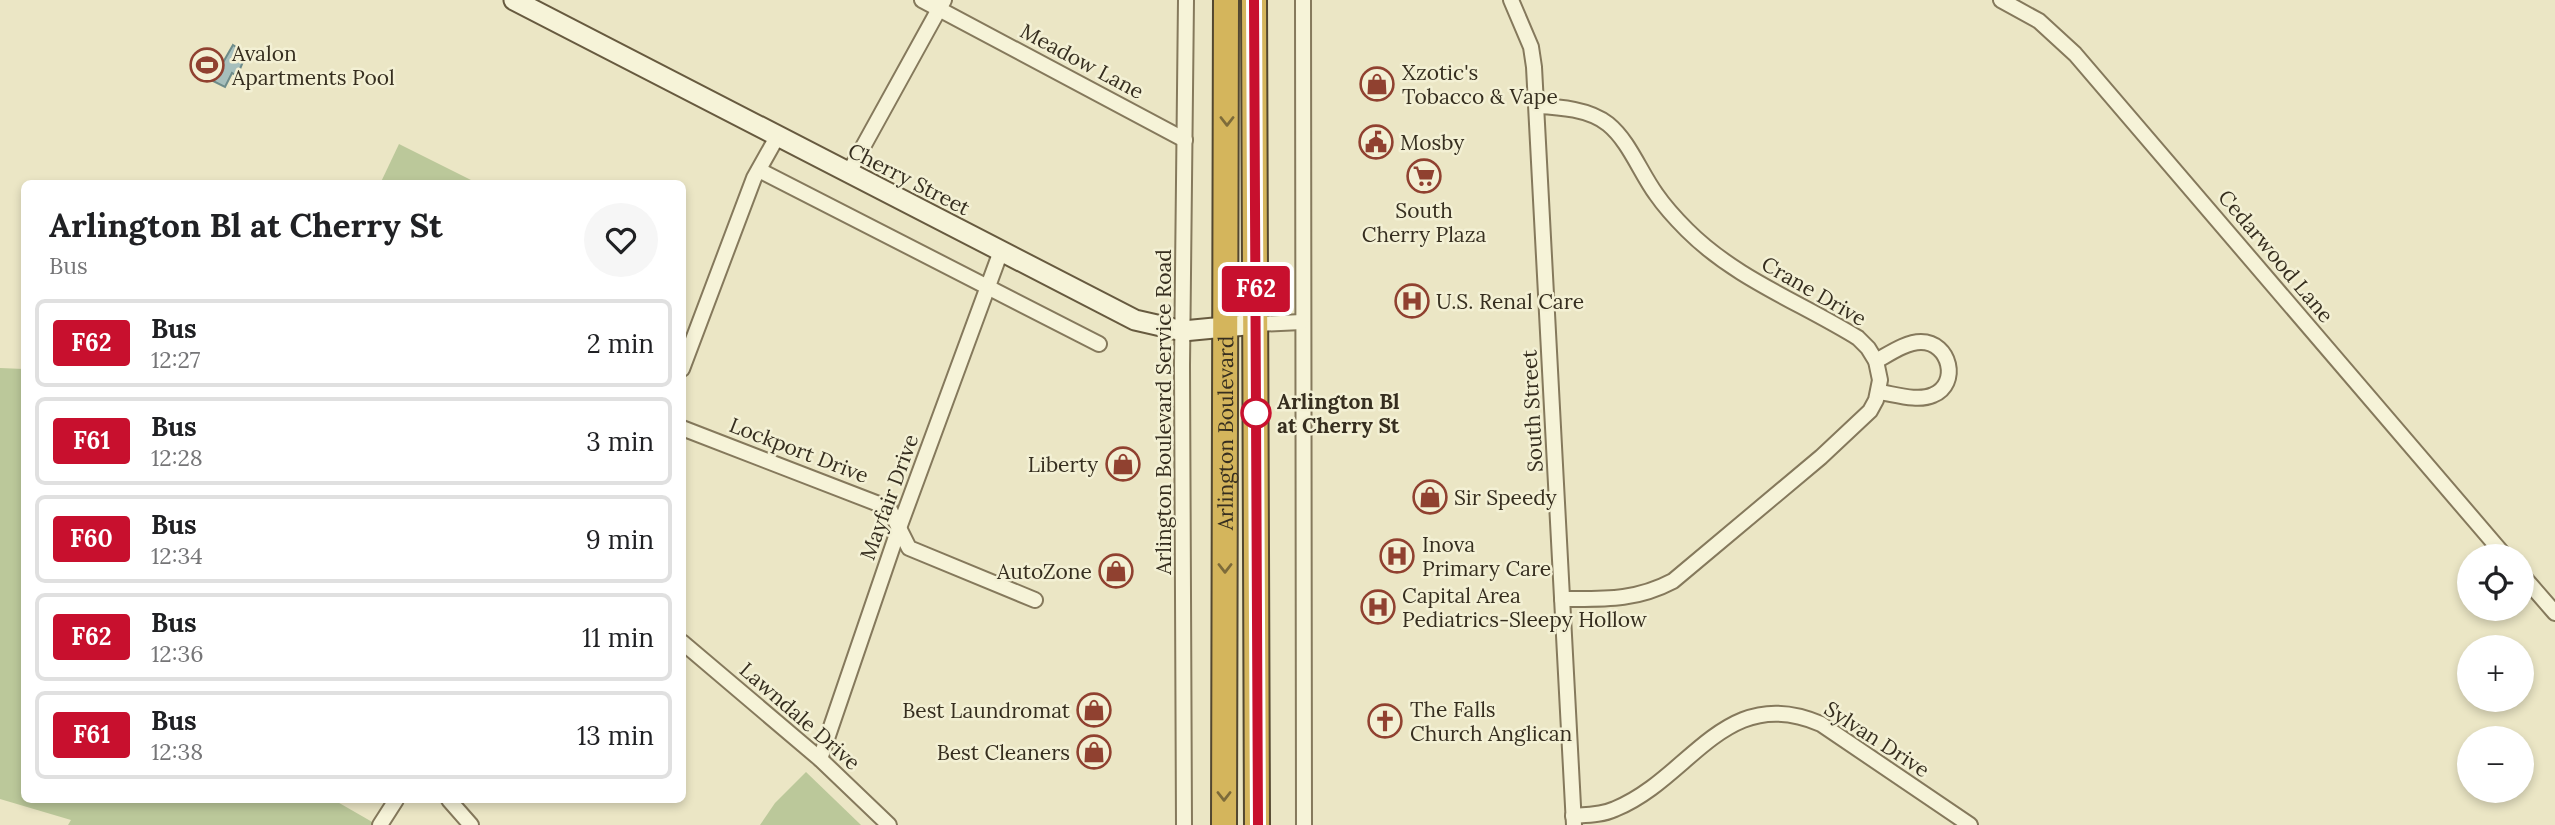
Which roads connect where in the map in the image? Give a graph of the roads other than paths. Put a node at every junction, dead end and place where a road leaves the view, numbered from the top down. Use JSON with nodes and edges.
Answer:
{"nodes":[{"id":1,"x":514,"y":0,"type":"edge"},
{"id":2,"x":922,"y":0,"type":"edge"},
{"id":3,"x":1186,"y":0,"type":"edge"},
{"id":4,"x":1226,"y":0,"type":"edge"},
{"id":5,"x":1254,"y":0,"type":"edge"},
{"id":6,"x":1303,"y":0,"type":"edge"},
{"id":7,"x":1511,"y":0,"type":"edge"},
{"id":8,"x":2001,"y":0,"type":"edge"},
{"id":9,"x":941,"y":4,"type":"edge"},
{"id":10,"x":1537,"y":106,"type":"junction"},
{"id":11,"x":777,"y":137,"type":"junction"},
{"id":12,"x":1185,"y":140,"type":"junction"},
{"id":13,"x":759,"y":170,"type":"junction"},
{"id":14,"x":848,"y":174,"type":"junction"},
{"id":15,"x":1001,"y":251,"type":"junction"},
{"id":16,"x":988,"y":286,"type":"junction"},
{"id":17,"x":1302,"y":322,"type":"junction"},
{"id":18,"x":1256,"y":324,"type":"junction"},
{"id":19,"x":1227,"y":328,"type":"junction"},
{"id":20,"x":1183,"y":331,"type":"junction"},
{"id":21,"x":1099,"y":344,"type":"dead end"},
{"id":22,"x":686,"y":359,"type":"edge"},
{"id":23,"x":1875,"y":360,"type":"junction"},
{"id":24,"x":1879,"y":392,"type":"junction"},
{"id":25,"x":686,"y":430,"type":"edge"},
{"id":26,"x":899,"y":528,"type":"junction"},
{"id":27,"x":2495,"y":544,"type":"edge"},
{"id":28,"x":2534,"y":589,"type":"edge"},
{"id":29,"x":1562,"y":599,"type":"junction"},
{"id":30,"x":1035,"y":600,"type":"dead end"},
{"id":31,"x":2555,"y":613,"type":"edge"},
{"id":32,"x":686,"y":645,"type":"edge"},
{"id":33,"x":820,"y":759,"type":"junction"},
{"id":34,"x":394,"y":803,"type":"edge"},
{"id":35,"x":452,"y":803,"type":"edge"},
{"id":36,"x":1573,"y":821,"type":"edge"},
{"id":37,"x":380,"y":825,"type":"edge"},
{"id":38,"x":471,"y":825,"type":"edge"},
{"id":39,"x":889,"y":825,"type":"edge"},
{"id":40,"x":1184,"y":825,"type":"edge"},
{"id":41,"x":1224,"y":825,"type":"edge"},
{"id":42,"x":1258,"y":825,"type":"edge"},
{"id":43,"x":1304,"y":825,"type":"edge"},
{"id":44,"x":1970,"y":825,"type":"edge"}],
"edges":[{"from":1,"to":11,"type":"street","name":"Cherry Street"},
{"from":2,"to":9,"type":"street","name":"Meadow Lane"},
{"from":3,"to":12,"type":"street","name":"Arlington Boulevard Service Road"},
{"from":4,"to":19,"type":"highway","name":"Arlington Boulevard","one_way":true},
{"from":5,"to":18,"type":"highway","name":"Arlington Boulevard"},
{"from":6,"to":17,"type":"street"},
{"from":7,"to":10,"type":"street","name":"South Street"},
{"from":8,"to":27,"type":"street","name":"Cedarwood Lane"},
{"from":9,"to":12,"type":"street","name":"Meadow Lane"},
{"from":9,"to":14,"type":"street"},
{"from":10,"to":23,"type":"street","name":"Crane Drive"},
{"from":10,"to":29,"type":"street","name":"South Street"},
{"from":11,"to":13,"type":"street"},
{"from":11,"to":14,"type":"street","name":"Cherry Street"},
{"from":12,"to":20,"type":"street","name":"Arlington Boulevard Service Road"},
{"from":13,"to":16,"type":"street"},
{"from":13,"to":22,"type":"street"},
{"from":14,"to":15,"type":"street","name":"Cherry Street"},
{"from":15,"to":16,"type":"street","name":"Mayfair Drive"},
{"from":15,"to":20,"type":"street","name":"Cherry Street"},
{"from":16,"to":21,"type":"street"},
{"from":16,"to":26,"type":"street","name":"Mayfair Drive"},
{"from":17,"to":18,"type":"street","name":"Cherry Street"},
{"from":17,"to":43,"type":"street"},
{"from":18,"to":19,"type":"street","name":"Cherry Street"},
{"from":18,"to":42,"type":"highway","name":"Arlington Boulevard"},
{"from":19,"to":20,"type":"street","name":"Cherry Street"},
{"from":19,"to":41,"type":"highway","name":"Arlington Boulevard","one_way":true},
{"from":20,"to":40,"type":"street","name":"Arlington Boulevard Service Road"},
{"from":23,"to":24,"type":"street"},
{"from":23,"to":24,"type":"street"},
{"from":24,"to":29,"type":"street"},
{"from":25,"to":26,"type":"street","name":"Lockport Drive"},
{"from":26,"to":30,"type":"street","name":"Lockport Drive"},
{"from":26,"to":33,"type":"street","name":"Mayfair Drive"},
{"from":28,"to":31,"type":"street"},
{"from":29,"to":36,"type":"street","name":"South Street"},
{"from":32,"to":33,"type":"street","name":"Lawndale Drive"},
{"from":33,"to":39,"type":"street","name":"Lawndale Drive"},
{"from":34,"to":37,"type":"street"},
{"from":35,"to":38,"type":"street"},
{"from":36,"to":44,"type":"street","name":"Sylvan Drive"}]}
